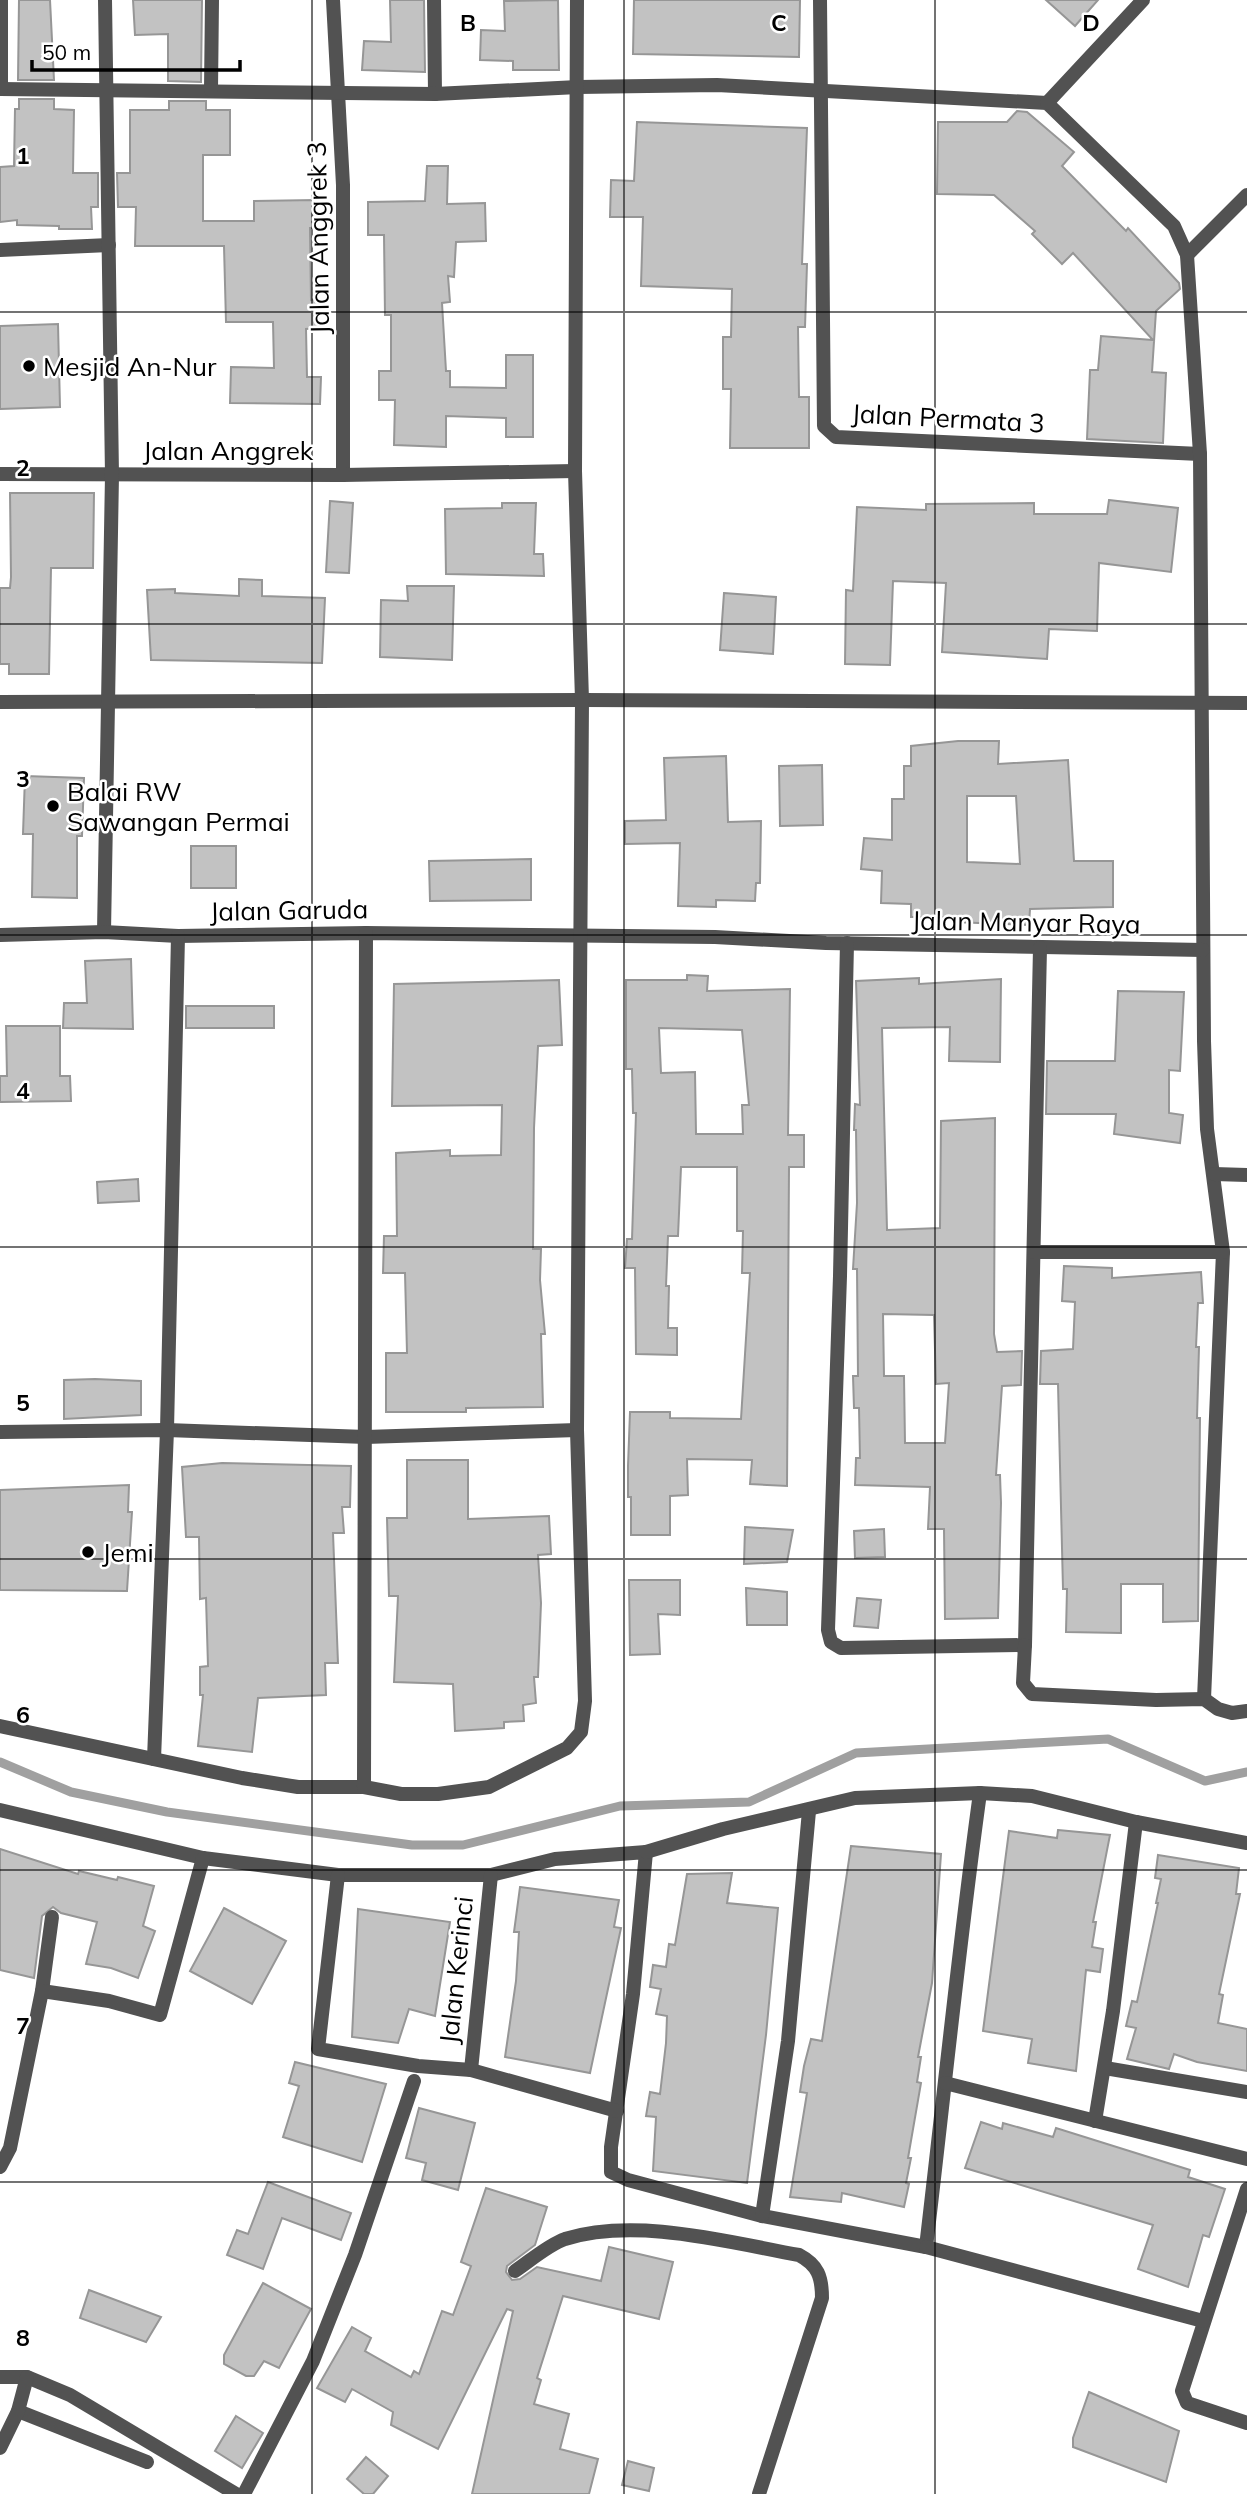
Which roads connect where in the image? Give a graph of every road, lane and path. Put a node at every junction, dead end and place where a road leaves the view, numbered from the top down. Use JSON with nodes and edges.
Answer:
{"nodes":[{"id":1,"x":1,"y":0,"type":"edge"},
{"id":2,"x":105,"y":0,"type":"edge"},
{"id":3,"x":212,"y":0,"type":"edge"},
{"id":4,"x":333,"y":0,"type":"edge"},
{"id":5,"x":434,"y":0,"type":"edge"},
{"id":6,"x":577,"y":0,"type":"edge"},
{"id":7,"x":820,"y":0,"type":"edge"},
{"id":8,"x":1143,"y":0,"type":"edge"},
{"id":9,"x":579,"y":87,"type":"junction"},
{"id":10,"x":1,"y":89,"type":"edge"},
{"id":11,"x":819,"y":89,"type":"junction"},
{"id":12,"x":106,"y":90,"type":"junction"},
{"id":13,"x":211,"y":90,"type":"junction"},
{"id":14,"x":337,"y":94,"type":"junction"},
{"id":15,"x":435,"y":94,"type":"junction"},
{"id":16,"x":1047,"y":103,"type":"junction"},
{"id":17,"x":1247,"y":195,"type":"edge"},
{"id":18,"x":109,"y":245,"type":"junction"},
{"id":19,"x":0,"y":250,"type":"edge"},
{"id":20,"x":1187,"y":255,"type":"junction"},
{"id":21,"x":1200,"y":454,"type":"junction"},
{"id":22,"x":575,"y":471,"type":"junction"},
{"id":23,"x":0,"y":474,"type":"edge"},
{"id":24,"x":112,"y":475,"type":"junction"},
{"id":25,"x":343,"y":475,"type":"junction"},
{"id":26,"x":582,"y":700,"type":"junction"},
{"id":27,"x":107,"y":701,"type":"junction"},
{"id":28,"x":0,"y":702,"type":"edge"},
{"id":29,"x":1203,"y":703,"type":"junction"},
{"id":30,"x":1247,"y":703,"type":"edge"},
{"id":31,"x":104,"y":932,"type":"junction"},
{"id":32,"x":366,"y":933,"type":"junction"},
{"id":33,"x":0,"y":935,"type":"edge"},
{"id":34,"x":178,"y":936,"type":"junction"},
{"id":35,"x":579,"y":936,"type":"junction"},
{"id":36,"x":847,"y":943,"type":"junction"},
{"id":37,"x":1040,"y":947,"type":"junction"},
{"id":38,"x":1203,"y":950,"type":"junction"},
{"id":39,"x":1214,"y":1174,"type":"junction"},
{"id":40,"x":1247,"y":1175,"type":"edge"},
{"id":41,"x":1034,"y":1252,"type":"junction"},
{"id":42,"x":1223,"y":1252,"type":"junction"},
{"id":43,"x":167,"y":1430,"type":"junction"},
{"id":44,"x":577,"y":1430,"type":"junction"},
{"id":45,"x":0,"y":1432,"type":"edge"},
{"id":46,"x":366,"y":1437,"type":"junction"},
{"id":47,"x":1025,"y":1645,"type":"junction"},
{"id":48,"x":1204,"y":1699,"type":"junction"},
{"id":49,"x":1247,"y":1711,"type":"edge"},
{"id":50,"x":0,"y":1726,"type":"edge"},
{"id":51,"x":153,"y":1759,"type":"junction"},
{"id":52,"x":364,"y":1787,"type":"junction"},
{"id":53,"x":980,"y":1793,"type":"junction"},
{"id":54,"x":0,"y":1810,"type":"edge"},
{"id":55,"x":809,"y":1811,"type":"junction"},
{"id":56,"x":1136,"y":1822,"type":"junction"},
{"id":57,"x":1247,"y":1843,"type":"edge"},
{"id":58,"x":646,"y":1852,"type":"junction"},
{"id":59,"x":203,"y":1858,"type":"junction"},
{"id":60,"x":338,"y":1875,"type":"junction"},
{"id":61,"x":491,"y":1875,"type":"junction"},
{"id":62,"x":52,"y":1917,"type":"dead end"},
{"id":63,"x":42,"y":1990,"type":"junction"},
{"id":64,"x":1105,"y":2068,"type":"junction"},
{"id":65,"x":471,"y":2070,"type":"junction"},
{"id":66,"x":414,"y":2081,"type":"dead end"},
{"id":67,"x":946,"y":2083,"type":"junction"},
{"id":68,"x":1247,"y":2092,"type":"edge"},
{"id":69,"x":617,"y":2111,"type":"junction"},
{"id":70,"x":1095,"y":2121,"type":"junction"},
{"id":71,"x":1247,"y":2159,"type":"edge"},
{"id":72,"x":0,"y":2166,"type":"edge"},
{"id":73,"x":1247,"y":2189,"type":"edge"},
{"id":74,"x":762,"y":2216,"type":"junction"},
{"id":75,"x":926,"y":2247,"type":"junction"},
{"id":76,"x":515,"y":2272,"type":"dead end"},
{"id":77,"x":1203,"y":2321,"type":"junction"},
{"id":78,"x":0,"y":2377,"type":"edge"},
{"id":79,"x":27,"y":2377,"type":"junction"},
{"id":80,"x":18,"y":2411,"type":"junction"},
{"id":81,"x":1247,"y":2423,"type":"edge"},
{"id":82,"x":0,"y":2448,"type":"edge"},
{"id":83,"x":147,"y":2462,"type":"dead end"},
{"id":84,"x":236,"y":2494,"type":"edge"},
{"id":85,"x":244,"y":2494,"type":"edge"},
{"id":86,"x":759,"y":2494,"type":"edge"}],
"edges":[{"from":1,"to":10,"type":"street"},
{"from":2,"to":12,"type":"street"},
{"from":3,"to":13,"type":"street"},
{"from":4,"to":14,"type":"street","name":"Jalan Anggrek 3"},
{"from":5,"to":15,"type":"street"},
{"from":6,"to":9,"type":"street"},
{"from":7,"to":11,"type":"street","name":"Jalan Permata 3"},
{"from":8,"to":16,"type":"street"},
{"from":9,"to":11,"type":"street"},
{"from":9,"to":15,"type":"street"},
{"from":9,"to":22,"type":"street"},
{"from":10,"to":12,"type":"street"},
{"from":11,"to":16,"type":"street"},
{"from":11,"to":21,"type":"street","name":"Jalan Permata 3"},
{"from":12,"to":13,"type":"street"},
{"from":12,"to":18,"type":"street"},
{"from":13,"to":14,"type":"street"},
{"from":14,"to":15,"type":"street"},
{"from":14,"to":25,"type":"street","name":"Jalan Anggrek 3"},
{"from":16,"to":20,"type":"street"},
{"from":17,"to":20,"type":"street"},
{"from":18,"to":19,"type":"street"},
{"from":18,"to":24,"type":"street"},
{"from":20,"to":21,"type":"street"},
{"from":21,"to":29,"type":"street"},
{"from":22,"to":25,"type":"street","name":"Jalan Anggrek"},
{"from":22,"to":26,"type":"street"},
{"from":23,"to":24,"type":"street","name":"Jalan Anggrek"},
{"from":24,"to":25,"type":"street","name":"Jalan Anggrek"},
{"from":24,"to":27,"type":"street"},
{"from":26,"to":27,"type":"street"},
{"from":26,"to":29,"type":"street"},
{"from":26,"to":35,"type":"street"},
{"from":27,"to":28,"type":"street"},
{"from":27,"to":31,"type":"street"},
{"from":29,"to":30,"type":"street"},
{"from":29,"to":38,"type":"street"},
{"from":31,"to":33,"type":"street","name":"Jalan Garuda"},
{"from":31,"to":34,"type":"street","name":"Jalan Garuda"},
{"from":32,"to":34,"type":"street","name":"Jalan Garuda"},
{"from":32,"to":35,"type":"street","name":"Jalan Garuda"},
{"from":32,"to":46,"type":"street"},
{"from":34,"to":43,"type":"street"},
{"from":35,"to":36,"type":"street","name":"Jalan Garuda"},
{"from":35,"to":44,"type":"street"},
{"from":36,"to":37,"type":"street","name":"Jalan Manyar Raya"},
{"from":36,"to":47,"type":"street"},
{"from":37,"to":38,"type":"street","name":"Jalan Manyar Raya"},
{"from":37,"to":41,"type":"street"},
{"from":38,"to":39,"type":"street"},
{"from":39,"to":40,"type":"street"},
{"from":39,"to":42,"type":"street"},
{"from":41,"to":42,"type":"street"},
{"from":41,"to":47,"type":"street"},
{"from":42,"to":48,"type":"street"},
{"from":43,"to":45,"type":"street"},
{"from":43,"to":46,"type":"street"},
{"from":43,"to":51,"type":"street"},
{"from":44,"to":46,"type":"street"},
{"from":44,"to":52,"type":"street"},
{"from":46,"to":52,"type":"street"},
{"from":47,"to":48,"type":"street"},
{"from":48,"to":49,"type":"street"},
{"from":50,"to":51,"type":"street"},
{"from":51,"to":52,"type":"street"},
{"from":53,"to":55,"type":"street"},
{"from":53,"to":56,"type":"street"},
{"from":53,"to":67,"type":"street"},
{"from":54,"to":59,"type":"street"},
{"from":55,"to":58,"type":"street"},
{"from":55,"to":74,"type":"street"},
{"from":56,"to":57,"type":"street"},
{"from":56,"to":64,"type":"street"},
{"from":58,"to":61,"type":"street"},
{"from":58,"to":69,"type":"street"},
{"from":59,"to":60,"type":"street"},
{"from":59,"to":63,"type":"street"},
{"from":60,"to":61,"type":"street"},
{"from":60,"to":65,"type":"street"},
{"from":61,"to":65,"type":"street","name":"Jalan Kerinci"},
{"from":62,"to":63,"type":"street"},
{"from":63,"to":72,"type":"street"},
{"from":64,"to":68,"type":"street"},
{"from":64,"to":70,"type":"street"},
{"from":65,"to":69,"type":"street"},
{"from":66,"to":85,"type":"street"},
{"from":67,"to":70,"type":"street"},
{"from":67,"to":75,"type":"street"},
{"from":69,"to":74,"type":"street"},
{"from":70,"to":71,"type":"street"},
{"from":73,"to":77,"type":"street"},
{"from":74,"to":75,"type":"street"},
{"from":75,"to":77,"type":"street"},
{"from":76,"to":86,"type":"street"},
{"from":77,"to":81,"type":"street"},
{"from":78,"to":79,"type":"street"},
{"from":79,"to":80,"type":"street"},
{"from":79,"to":84,"type":"street"},
{"from":80,"to":82,"type":"street"},
{"from":80,"to":83,"type":"street"}]}
